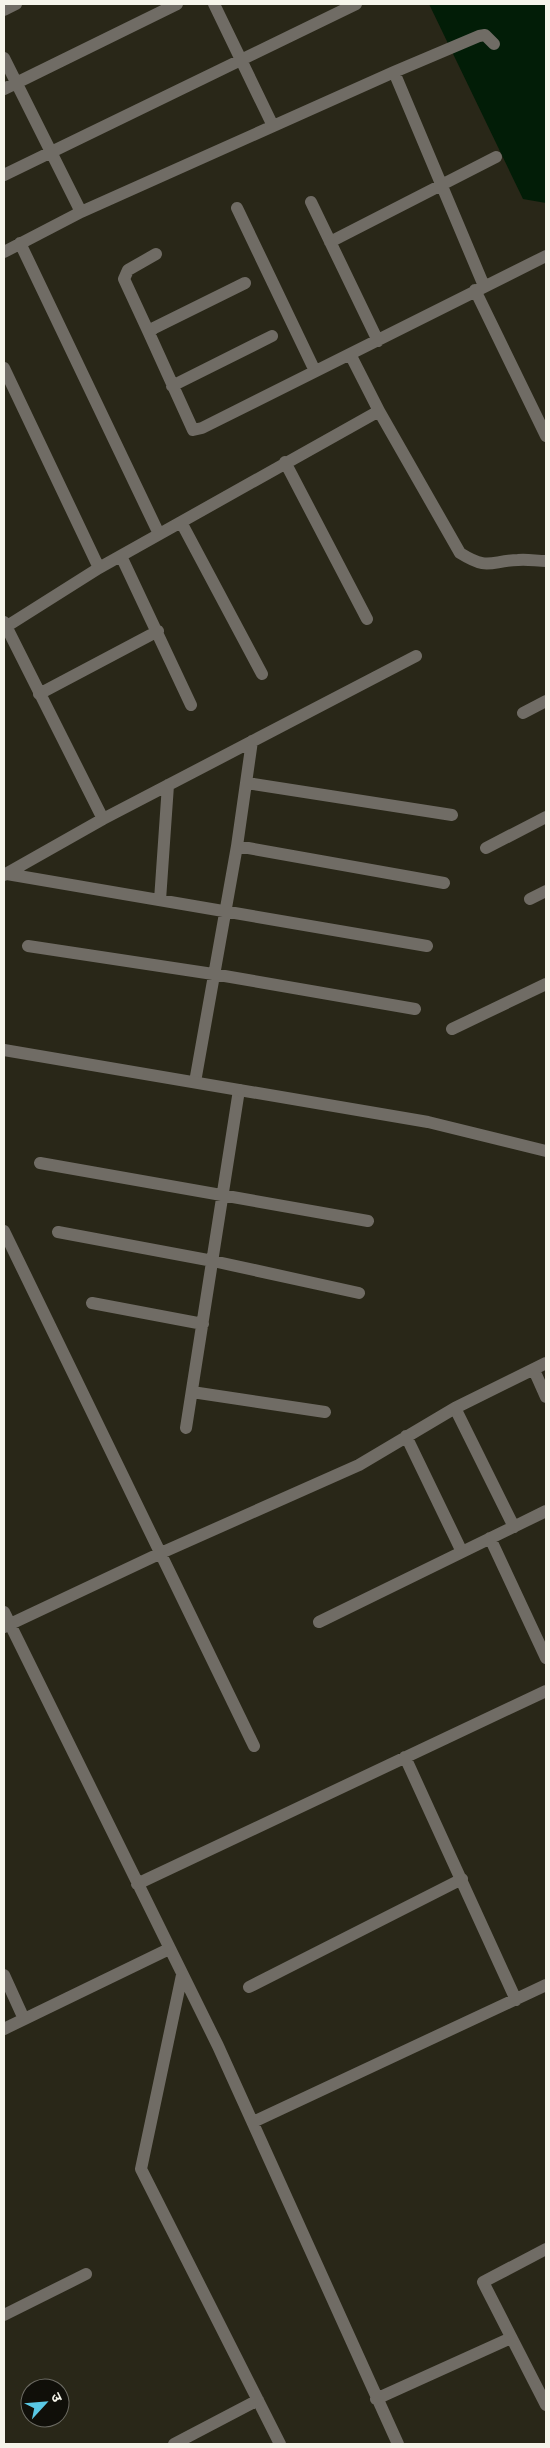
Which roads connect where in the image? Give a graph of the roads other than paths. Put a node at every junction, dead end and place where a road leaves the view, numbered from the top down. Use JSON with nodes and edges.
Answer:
{"nodes":[{"id":1,"x":16,"y":4,"type":"edge"},
{"id":2,"x":177,"y":4,"type":"edge"},
{"id":3,"x":214,"y":4,"type":"edge"},
{"id":4,"x":356,"y":4,"type":"edge"},
{"id":5,"x":4,"y":10,"type":"edge"},
{"id":6,"x":494,"y":44,"type":"dead end"},
{"id":7,"x":4,"y":58,"type":"edge"},
{"id":8,"x":242,"y":61,"type":"junction"},
{"id":9,"x":394,"y":72,"type":"junction"},
{"id":10,"x":16,"y":83,"type":"junction"},
{"id":11,"x":4,"y":89,"type":"edge"},
{"id":12,"x":273,"y":126,"type":"junction"},
{"id":13,"x":51,"y":151,"type":"junction"},
{"id":14,"x":496,"y":156,"type":"dead end"},
{"id":15,"x":4,"y":175,"type":"edge"},
{"id":16,"x":441,"y":185,"type":"junction"},
{"id":17,"x":310,"y":202,"type":"dead end"},
{"id":18,"x":237,"y":208,"type":"dead end"},
{"id":19,"x":81,"y":212,"type":"junction"},
{"id":20,"x":330,"y":242,"type":"junction"},
{"id":21,"x":20,"y":243,"type":"junction"},
{"id":22,"x":4,"y":252,"type":"edge"},
{"id":23,"x":156,"y":254,"type":"dead end"},
{"id":24,"x":546,"y":256,"type":"edge"},
{"id":25,"x":245,"y":283,"type":"dead end"},
{"id":26,"x":480,"y":288,"type":"junction"},
{"id":27,"x":149,"y":334,"type":"junction"},
{"id":28,"x":272,"y":336,"type":"dead end"},
{"id":29,"x":378,"y":341,"type":"junction"},
{"id":30,"x":350,"y":354,"type":"junction"},
{"id":31,"x":4,"y":368,"type":"edge"},
{"id":32,"x":315,"y":371,"type":"junction"},
{"id":33,"x":172,"y":386,"type":"junction"},
{"id":34,"x":379,"y":411,"type":"junction"},
{"id":35,"x":546,"y":436,"type":"edge"},
{"id":36,"x":285,"y":462,"type":"junction"},
{"id":37,"x":180,"y":522,"type":"junction"},
{"id":38,"x":159,"y":534,"type":"junction"},
{"id":39,"x":121,"y":556,"type":"junction"},
{"id":40,"x":546,"y":561,"type":"edge"},
{"id":41,"x":99,"y":568,"type":"junction"},
{"id":42,"x":367,"y":619,"type":"dead end"},
{"id":43,"x":5,"y":626,"type":"edge"},
{"id":44,"x":158,"y":631,"type":"junction"},
{"id":45,"x":416,"y":656,"type":"dead end"},
{"id":46,"x":262,"y":674,"type":"dead end"},
{"id":47,"x":39,"y":694,"type":"junction"},
{"id":48,"x":546,"y":701,"type":"edge"},
{"id":49,"x":191,"y":705,"type":"dead end"},
{"id":50,"x":523,"y":712,"type":"dead end"},
{"id":51,"x":252,"y":741,"type":"junction"},
{"id":52,"x":247,"y":783,"type":"junction"},
{"id":53,"x":168,"y":785,"type":"junction"},
{"id":54,"x":452,"y":815,"type":"dead end"},
{"id":55,"x":546,"y":818,"type":"edge"},
{"id":56,"x":103,"y":819,"type":"junction"},
{"id":57,"x":237,"y":846,"type":"junction"},
{"id":58,"x":486,"y":848,"type":"dead end"},
{"id":59,"x":5,"y":874,"type":"edge"},
{"id":60,"x":444,"y":883,"type":"dead end"},
{"id":61,"x":546,"y":891,"type":"edge"},
{"id":62,"x":530,"y":899,"type":"dead end"},
{"id":63,"x":160,"y":900,"type":"junction"},
{"id":64,"x":224,"y":910,"type":"junction"},
{"id":65,"x":28,"y":946,"type":"dead end"},
{"id":66,"x":427,"y":946,"type":"dead end"},
{"id":67,"x":214,"y":974,"type":"junction"},
{"id":68,"x":546,"y":984,"type":"edge"},
{"id":69,"x":415,"y":1009,"type":"dead end"},
{"id":70,"x":452,"y":1029,"type":"dead end"},
{"id":71,"x":4,"y":1050,"type":"edge"},
{"id":72,"x":195,"y":1082,"type":"junction"},
{"id":73,"x":240,"y":1090,"type":"junction"},
{"id":74,"x":546,"y":1151,"type":"edge"},
{"id":75,"x":40,"y":1163,"type":"dead end"},
{"id":76,"x":223,"y":1197,"type":"junction"},
{"id":77,"x":368,"y":1222,"type":"dead end"},
{"id":78,"x":4,"y":1231,"type":"edge"},
{"id":79,"x":58,"y":1232,"type":"dead end"},
{"id":80,"x":213,"y":1261,"type":"junction"},
{"id":81,"x":359,"y":1293,"type":"dead end"},
{"id":82,"x":92,"y":1303,"type":"dead end"},
{"id":83,"x":203,"y":1324,"type":"junction"},
{"id":84,"x":546,"y":1363,"type":"edge"},
{"id":85,"x":534,"y":1370,"type":"junction"},
{"id":86,"x":192,"y":1392,"type":"junction"},
{"id":87,"x":546,"y":1397,"type":"edge"},
{"id":88,"x":455,"y":1408,"type":"junction"},
{"id":89,"x":325,"y":1412,"type":"dead end"},
{"id":90,"x":186,"y":1428,"type":"dead end"},
{"id":91,"x":406,"y":1436,"type":"junction"},
{"id":92,"x":546,"y":1511,"type":"edge"},
{"id":93,"x":514,"y":1527,"type":"junction"},
{"id":94,"x":490,"y":1538,"type":"junction"},
{"id":95,"x":462,"y":1552,"type":"junction"},
{"id":96,"x":161,"y":1553,"type":"junction"},
{"id":97,"x":4,"y":1612,"type":"edge"},
{"id":98,"x":319,"y":1622,"type":"dead end"},
{"id":99,"x":7,"y":1626,"type":"edge"},
{"id":100,"x":546,"y":1658,"type":"edge"},
{"id":101,"x":546,"y":1691,"type":"edge"},
{"id":102,"x":254,"y":1746,"type":"dead end"},
{"id":103,"x":405,"y":1757,"type":"junction"},
{"id":104,"x":462,"y":1880,"type":"junction"},
{"id":105,"x":137,"y":1884,"type":"junction"},
{"id":106,"x":169,"y":1949,"type":"junction"},
{"id":107,"x":4,"y":1975,"type":"edge"},
{"id":108,"x":182,"y":1975,"type":"junction"},
{"id":109,"x":546,"y":1986,"type":"edge"},
{"id":110,"x":248,"y":1987,"type":"dead end"},
{"id":111,"x":516,"y":2000,"type":"junction"},
{"id":112,"x":24,"y":2019,"type":"junction"},
{"id":113,"x":4,"y":2029,"type":"edge"},
{"id":114,"x":253,"y":2122,"type":"junction"},
{"id":115,"x":546,"y":2250,"type":"edge"},
{"id":116,"x":86,"y":2274,"type":"dead end"},
{"id":117,"x":4,"y":2315,"type":"edge"},
{"id":118,"x":511,"y":2338,"type":"junction"},
{"id":119,"x":376,"y":2399,"type":"junction"},
{"id":120,"x":258,"y":2400,"type":"junction"},
{"id":121,"x":546,"y":2405,"type":"edge"},
{"id":122,"x":395,"y":2443,"type":"edge"},
{"id":123,"x":174,"y":2444,"type":"edge"},
{"id":124,"x":280,"y":2444,"type":"edge"}],
"edges":[{"from":1,"to":5,"type":"street"},
{"from":2,"to":10,"type":"street"},
{"from":3,"to":8,"type":"street"},
{"from":4,"to":8,"type":"street"},
{"from":6,"to":9,"type":"street"},
{"from":7,"to":10,"type":"street"},
{"from":8,"to":12,"type":"street"},
{"from":8,"to":13,"type":"street"},
{"from":9,"to":12,"type":"street"},
{"from":9,"to":16,"type":"street"},
{"from":10,"to":11,"type":"street"},
{"from":10,"to":13,"type":"street"},
{"from":12,"to":19,"type":"street"},
{"from":13,"to":15,"type":"street"},
{"from":13,"to":19,"type":"street"},
{"from":14,"to":16,"type":"street"},
{"from":16,"to":20,"type":"street"},
{"from":16,"to":26,"type":"street"},
{"from":17,"to":20,"type":"street"},
{"from":18,"to":32,"type":"street"},
{"from":19,"to":21,"type":"street"},
{"from":20,"to":29,"type":"street"},
{"from":21,"to":22,"type":"street"},
{"from":21,"to":38,"type":"street"},
{"from":23,"to":27,"type":"street"},
{"from":24,"to":26,"type":"street"},
{"from":25,"to":27,"type":"street"},
{"from":26,"to":29,"type":"street"},
{"from":26,"to":35,"type":"street"},
{"from":27,"to":33,"type":"street"},
{"from":28,"to":33,"type":"street"},
{"from":29,"to":30,"type":"street"},
{"from":30,"to":32,"type":"street"},
{"from":30,"to":34,"type":"street"},
{"from":31,"to":41,"type":"street"},
{"from":32,"to":33,"type":"street"},
{"from":34,"to":36,"type":"street"},
{"from":34,"to":40,"type":"street"},
{"from":36,"to":37,"type":"street"},
{"from":36,"to":42,"type":"street"},
{"from":37,"to":38,"type":"street"},
{"from":37,"to":46,"type":"street"},
{"from":38,"to":39,"type":"street"},
{"from":39,"to":41,"type":"street"},
{"from":39,"to":44,"type":"street"},
{"from":41,"to":43,"type":"street"},
{"from":43,"to":47,"type":"street"},
{"from":44,"to":47,"type":"street"},
{"from":44,"to":49,"type":"street"},
{"from":45,"to":51,"type":"street"},
{"from":47,"to":56,"type":"street"},
{"from":48,"to":50,"type":"street"},
{"from":51,"to":52,"type":"street"},
{"from":51,"to":53,"type":"street"},
{"from":52,"to":54,"type":"street"},
{"from":52,"to":57,"type":"street"},
{"from":53,"to":56,"type":"street"},
{"from":53,"to":63,"type":"street"},
{"from":55,"to":58,"type":"street"},
{"from":56,"to":59,"type":"street"},
{"from":57,"to":60,"type":"street"},
{"from":57,"to":64,"type":"street"},
{"from":59,"to":63,"type":"street"},
{"from":61,"to":62,"type":"street"},
{"from":63,"to":64,"type":"street"},
{"from":64,"to":66,"type":"street"},
{"from":64,"to":67,"type":"street"},
{"from":65,"to":67,"type":"street"},
{"from":67,"to":69,"type":"street"},
{"from":67,"to":72,"type":"street"},
{"from":68,"to":70,"type":"street"},
{"from":71,"to":72,"type":"street"},
{"from":72,"to":73,"type":"street"},
{"from":73,"to":74,"type":"street"},
{"from":73,"to":76,"type":"street"},
{"from":75,"to":76,"type":"street"},
{"from":76,"to":77,"type":"street"},
{"from":76,"to":80,"type":"street"},
{"from":78,"to":96,"type":"street"},
{"from":79,"to":80,"type":"street"},
{"from":80,"to":81,"type":"street"},
{"from":80,"to":83,"type":"street"},
{"from":82,"to":83,"type":"street"},
{"from":83,"to":86,"type":"street"},
{"from":84,"to":85,"type":"street"},
{"from":85,"to":87,"type":"street"},
{"from":85,"to":88,"type":"street"},
{"from":86,"to":89,"type":"street"},
{"from":86,"to":90,"type":"street"},
{"from":88,"to":91,"type":"street"},
{"from":88,"to":93,"type":"street"},
{"from":91,"to":95,"type":"street"},
{"from":91,"to":96,"type":"street"},
{"from":92,"to":93,"type":"street"},
{"from":93,"to":94,"type":"street"},
{"from":94,"to":95,"type":"street"},
{"from":94,"to":100,"type":"street"},
{"from":95,"to":98,"type":"street"},
{"from":96,"to":99,"type":"street"},
{"from":96,"to":102,"type":"street"},
{"from":97,"to":99,"type":"street"},
{"from":99,"to":105,"type":"street"},
{"from":101,"to":103,"type":"street"},
{"from":103,"to":104,"type":"street"},
{"from":103,"to":105,"type":"street"},
{"from":104,"to":110,"type":"street"},
{"from":104,"to":111,"type":"street"},
{"from":105,"to":106,"type":"street"},
{"from":106,"to":108,"type":"street"},
{"from":106,"to":112,"type":"street"},
{"from":107,"to":112,"type":"street"},
{"from":108,"to":114,"type":"street"},
{"from":108,"to":120,"type":"street"},
{"from":109,"to":111,"type":"street"},
{"from":111,"to":114,"type":"street"},
{"from":112,"to":113,"type":"street"},
{"from":114,"to":119,"type":"street"},
{"from":115,"to":118,"type":"street"},
{"from":116,"to":117,"type":"street"},
{"from":118,"to":119,"type":"street"},
{"from":118,"to":121,"type":"street"},
{"from":119,"to":122,"type":"street"},
{"from":120,"to":123,"type":"street"},
{"from":120,"to":124,"type":"street"}]}
